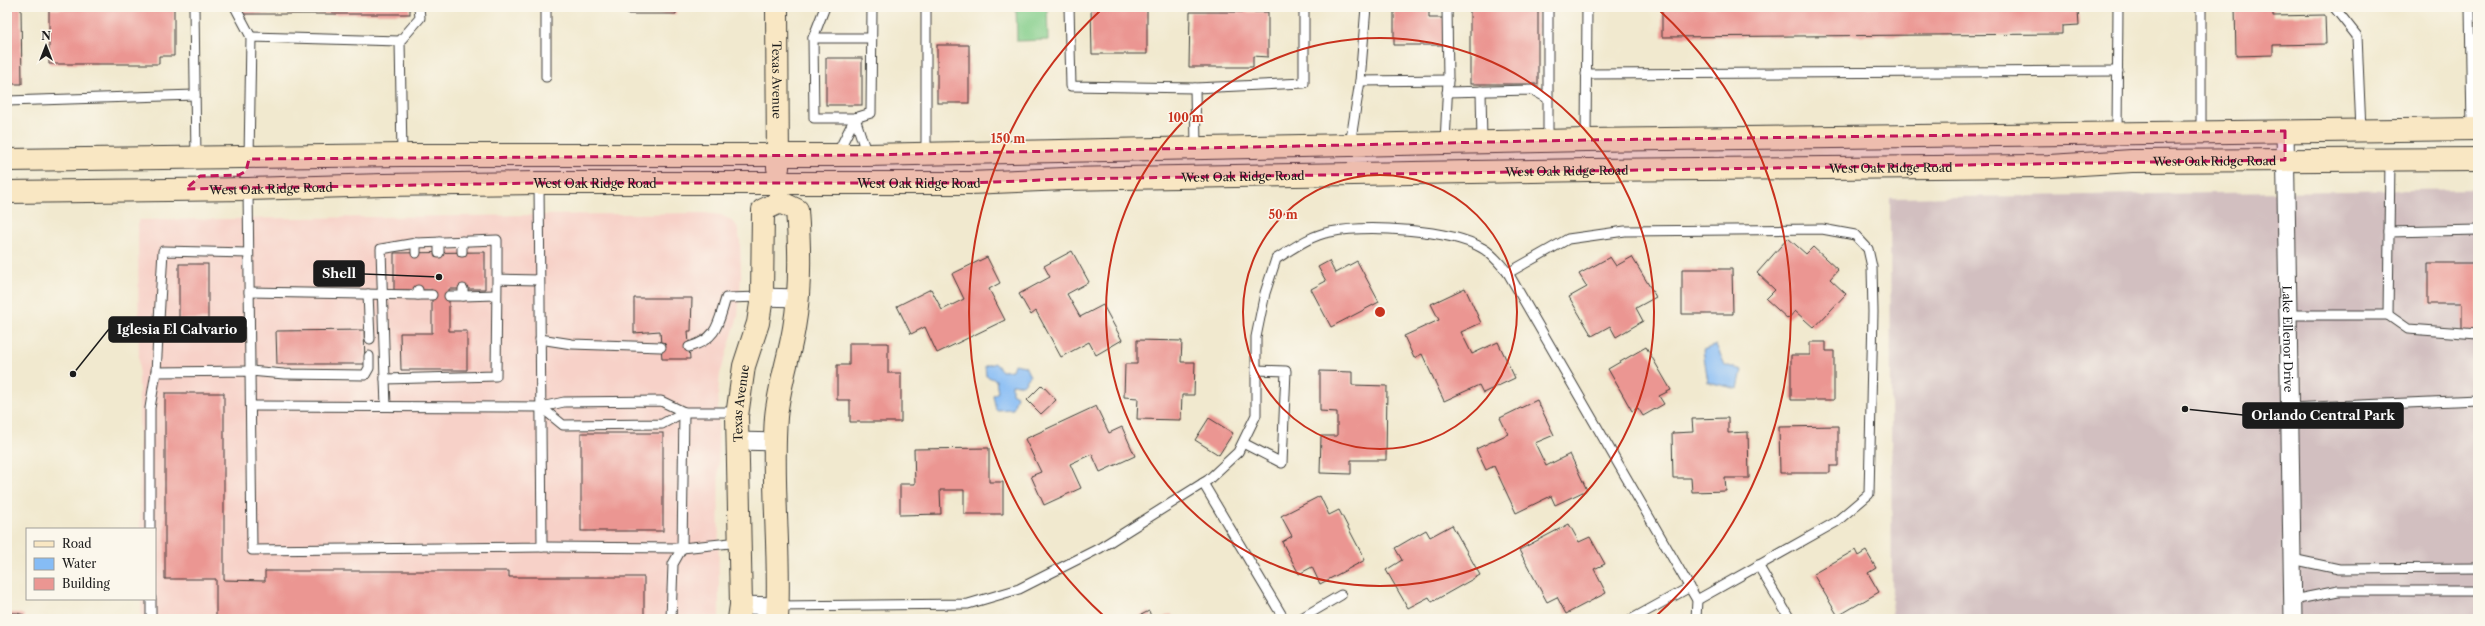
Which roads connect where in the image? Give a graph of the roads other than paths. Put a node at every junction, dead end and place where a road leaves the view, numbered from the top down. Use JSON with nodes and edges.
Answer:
{"nodes":[{"id":1,"x":194,"y":7,"type":"edge"},
{"id":2,"x":235,"y":7,"type":"edge"},
{"id":3,"x":419,"y":7,"type":"edge"},
{"id":4,"x":546,"y":7,"type":"edge"},
{"id":5,"x":777,"y":7,"type":"edge"},
{"id":6,"x":825,"y":7,"type":"edge"},
{"id":7,"x":872,"y":7,"type":"edge"},
{"id":8,"x":926,"y":7,"type":"edge"},
{"id":9,"x":1070,"y":7,"type":"edge"},
{"id":10,"x":1304,"y":7,"type":"edge"},
{"id":11,"x":1366,"y":7,"type":"edge"},
{"id":12,"x":1448,"y":7,"type":"edge"},
{"id":13,"x":1548,"y":7,"type":"edge"},
{"id":14,"x":1587,"y":7,"type":"edge"},
{"id":15,"x":2118,"y":7,"type":"edge"},
{"id":16,"x":2201,"y":7,"type":"edge"},
{"id":17,"x":2334,"y":7,"type":"edge"},
{"id":18,"x":2470,"y":7,"type":"edge"},
{"id":19,"x":2474,"y":24,"type":"edge"},
{"id":20,"x":251,"y":38,"type":"junction"},
{"id":21,"x":813,"y":38,"type":"junction"},
{"id":22,"x":871,"y":38,"type":"junction"},
{"id":23,"x":400,"y":40,"type":"junction"},
{"id":24,"x":2118,"y":71,"type":"junction"},
{"id":25,"x":1586,"y":74,"type":"junction"},
{"id":26,"x":546,"y":77,"type":"dead end"},
{"id":27,"x":1448,"y":80,"type":"junction"},
{"id":28,"x":1360,"y":81,"type":"junction"},
{"id":29,"x":1195,"y":88,"type":"junction"},
{"id":30,"x":1481,"y":91,"type":"junction"},
{"id":31,"x":1447,"y":92,"type":"junction"},
{"id":32,"x":195,"y":95,"type":"junction"},
{"id":33,"x":1547,"y":98,"type":"junction"},
{"id":34,"x":7,"y":100,"type":"edge"},
{"id":35,"x":855,"y":118,"type":"junction"},
{"id":36,"x":2475,"y":129,"type":"edge"},
{"id":37,"x":2286,"y":131,"type":"junction"},
{"id":38,"x":2360,"y":131,"type":"junction"},
{"id":39,"x":2201,"y":132,"type":"junction"},
{"id":40,"x":2117,"y":133,"type":"junction"},
{"id":41,"x":1906,"y":136,"type":"junction"},
{"id":42,"x":1586,"y":140,"type":"junction"},
{"id":43,"x":1548,"y":141,"type":"junction"},
{"id":44,"x":1482,"y":142,"type":"junction"},
{"id":45,"x":1445,"y":143,"type":"junction"},
{"id":46,"x":1350,"y":145,"type":"junction"},
{"id":47,"x":1196,"y":147,"type":"junction"},
{"id":48,"x":926,"y":154,"type":"junction"},
{"id":49,"x":778,"y":155,"type":"junction"},
{"id":50,"x":402,"y":156,"type":"junction"},
{"id":51,"x":836,"y":156,"type":"junction"},
{"id":52,"x":867,"y":156,"type":"junction"},
{"id":53,"x":196,"y":158,"type":"junction"},
{"id":54,"x":249,"y":158,"type":"junction"},
{"id":55,"x":2478,"y":159,"type":"edge"},
{"id":56,"x":7,"y":160,"type":"edge"},
{"id":57,"x":2285,"y":160,"type":"junction"},
{"id":58,"x":2390,"y":160,"type":"junction"},
{"id":59,"x":1906,"y":167,"type":"junction"},
{"id":60,"x":1498,"y":172,"type":"junction"},
{"id":61,"x":1065,"y":178,"type":"junction"},
{"id":62,"x":538,"y":183,"type":"junction"},
{"id":63,"x":186,"y":190,"type":"junction"},
{"id":64,"x":248,"y":190,"type":"junction"},
{"id":65,"x":7,"y":192,"type":"edge"},
{"id":66,"x":779,"y":193,"type":"junction"},
{"id":67,"x":2478,"y":230,"type":"edge"},
{"id":68,"x":2389,"y":232,"type":"junction"},
{"id":69,"x":462,"y":241,"type":"junction"},
{"id":70,"x":439,"y":242,"type":"junction"},
{"id":71,"x":416,"y":243,"type":"junction"},
{"id":72,"x":462,"y":252,"type":"dead end"},
{"id":73,"x":248,"y":253,"type":"junction"},
{"id":74,"x":416,"y":253,"type":"dead end"},
{"id":75,"x":439,"y":253,"type":"dead end"},
{"id":76,"x":1508,"y":273,"type":"junction"},
{"id":77,"x":497,"y":279,"type":"junction"},
{"id":78,"x":539,"y":280,"type":"junction"},
{"id":79,"x":249,"y":292,"type":"junction"},
{"id":80,"x":368,"y":294,"type":"junction"},
{"id":81,"x":432,"y":295,"type":"dead end"},
{"id":82,"x":496,"y":295,"type":"junction"},
{"id":83,"x":384,"y":296,"type":"junction"},
{"id":84,"x":449,"y":296,"type":"dead end"},
{"id":85,"x":762,"y":297,"type":"junction"},
{"id":86,"x":798,"y":298,"type":"junction"},
{"id":87,"x":2288,"y":315,"type":"junction"},
{"id":88,"x":2388,"y":315,"type":"junction"},
{"id":89,"x":2478,"y":334,"type":"edge"},
{"id":90,"x":370,"y":339,"type":"dead end"},
{"id":91,"x":540,"y":339,"type":"junction"},
{"id":92,"x":661,"y":347,"type":"dead end"},
{"id":93,"x":689,"y":347,"type":"dead end"},
{"id":94,"x":369,"y":356,"type":"dead end"},
{"id":95,"x":1256,"y":370,"type":"junction"},
{"id":96,"x":250,"y":371,"type":"junction"},
{"id":97,"x":156,"y":372,"type":"junction"},
{"id":98,"x":385,"y":379,"type":"junction"},
{"id":99,"x":2478,"y":400,"type":"edge"},
{"id":100,"x":251,"y":406,"type":"junction"},
{"id":101,"x":386,"y":406,"type":"junction"},
{"id":102,"x":542,"y":407,"type":"junction"},
{"id":103,"x":2289,"y":408,"type":"junction"},
{"id":104,"x":684,"y":412,"type":"junction"},
{"id":105,"x":737,"y":412,"type":"junction"},
{"id":106,"x":737,"y":441,"type":"junction"},
{"id":107,"x":775,"y":442,"type":"junction"},
{"id":108,"x":1243,"y":443,"type":"junction"},
{"id":109,"x":1203,"y":483,"type":"junction"},
{"id":110,"x":150,"y":528,"type":"edge"},
{"id":111,"x":740,"y":542,"type":"junction"},
{"id":112,"x":542,"y":547,"type":"junction"},
{"id":113,"x":682,"y":548,"type":"junction"},
{"id":114,"x":2292,"y":559,"type":"junction"},
{"id":115,"x":1758,"y":565,"type":"junction"},
{"id":116,"x":2478,"y":568,"type":"edge"},
{"id":117,"x":1690,"y":587,"type":"junction"},
{"id":118,"x":2472,"y":591,"type":"dead end"},
{"id":119,"x":1341,"y":595,"type":"dead end"},
{"id":120,"x":151,"y":600,"type":"edge"},
{"id":121,"x":1697,"y":600,"type":"junction"},
{"id":122,"x":2293,"y":600,"type":"junction"},
{"id":123,"x":740,"y":612,"type":"edge"},
{"id":124,"x":778,"y":612,"type":"edge"},
{"id":125,"x":151,"y":619,"type":"edge"},
{"id":126,"x":671,"y":619,"type":"edge"},
{"id":127,"x":1284,"y":619,"type":"edge"},
{"id":128,"x":1300,"y":619,"type":"edge"},
{"id":129,"x":1632,"y":619,"type":"edge"},
{"id":130,"x":1696,"y":619,"type":"edge"},
{"id":131,"x":1790,"y":619,"type":"edge"},
{"id":132,"x":2293,"y":619,"type":"edge"}],
"edges":[{"from":1,"to":32,"type":"lane"},
{"from":2,"to":20,"type":"lane"},
{"from":3,"to":23,"type":"lane"},
{"from":4,"to":26,"type":"lane"},
{"from":5,"to":49,"type":"street","name":"Texas Avenue"},
{"from":6,"to":21,"type":"lane"},
{"from":7,"to":22,"type":"lane"},
{"from":8,"to":48,"type":"lane"},
{"from":9,"to":29,"type":"lane"},
{"from":10,"to":29,"type":"lane"},
{"from":11,"to":28,"type":"lane"},
{"from":12,"to":27,"type":"lane"},
{"from":13,"to":33,"type":"lane"},
{"from":14,"to":25,"type":"lane"},
{"from":15,"to":24,"type":"lane"},
{"from":16,"to":39,"type":"lane"},
{"from":17,"to":38,"type":"lane"},
{"from":18,"to":19,"type":"lane"},
{"from":19,"to":36,"type":"lane"},
{"from":20,"to":23,"type":"lane"},
{"from":20,"to":54,"type":"lane"},
{"from":21,"to":22,"type":"lane"},
{"from":21,"to":35,"type":"lane"},
{"from":22,"to":35,"type":"lane"},
{"from":23,"to":50,"type":"lane"},
{"from":24,"to":25,"type":"lane"},
{"from":24,"to":40,"type":"lane"},
{"from":25,"to":42,"type":"lane"},
{"from":27,"to":28,"type":"lane"},
{"from":27,"to":31,"type":"lane"},
{"from":28,"to":46,"type":"lane"},
{"from":29,"to":47,"type":"lane"},
{"from":30,"to":31,"type":"lane"},
{"from":30,"to":33,"type":"lane"},
{"from":30,"to":44,"type":"lane"},
{"from":31,"to":45,"type":"lane"},
{"from":32,"to":34,"type":"lane"},
{"from":32,"to":53,"type":"lane"},
{"from":33,"to":43,"type":"lane"},
{"from":35,"to":51,"type":"lane"},
{"from":35,"to":52,"type":"lane"},
{"from":36,"to":38,"type":"street"},
{"from":37,"to":38,"type":"street"},
{"from":37,"to":39,"type":"street"},
{"from":37,"to":57,"type":"street","name":"Lake Ellenor Drive"},
{"from":39,"to":40,"type":"street"},
{"from":40,"to":41,"type":"street"},
{"from":41,"to":42,"type":"street"},
{"from":41,"to":59,"type":"street"},
{"from":42,"to":43,"type":"street"},
{"from":42,"to":60,"type":"street"},
{"from":43,"to":44,"type":"street"},
{"from":44,"to":45,"type":"street"},
{"from":45,"to":46,"type":"street"},
{"from":46,"to":47,"type":"street"},
{"from":47,"to":48,"type":"street"},
{"from":47,"to":61,"type":"street"},
{"from":48,"to":52,"type":"street"},
{"from":49,"to":50,"type":"street"},
{"from":49,"to":51,"type":"street"},
{"from":49,"to":66,"type":"street","name":"Texas Avenue"},
{"from":50,"to":54,"type":"street"},
{"from":51,"to":52,"type":"street"},
{"from":53,"to":54,"type":"street"},
{"from":53,"to":56,"type":"street"},
{"from":54,"to":63,"type":"street"},
{"from":55,"to":58,"type":"street","name":"West Oak Ridge Road"},
{"from":57,"to":58,"type":"street","name":"West Oak Ridge Road"},
{"from":57,"to":59,"type":"street","name":"West Oak Ridge Road"},
{"from":57,"to":87,"type":"street","name":"Lake Ellenor Drive"},
{"from":58,"to":68,"type":"lane"},
{"from":59,"to":60,"type":"street","name":"West Oak Ridge Road"},
{"from":60,"to":61,"type":"street","name":"West Oak Ridge Road"},
{"from":61,"to":66,"type":"street","name":"West Oak Ridge Road"},
{"from":62,"to":64,"type":"street","name":"West Oak Ridge Road"},
{"from":62,"to":66,"type":"street","name":"West Oak Ridge Road"},
{"from":62,"to":78,"type":"lane"},
{"from":63,"to":64,"type":"street","name":"West Oak Ridge Road"},
{"from":63,"to":65,"type":"street","name":"West Oak Ridge Road"},
{"from":64,"to":73,"type":"lane"},
{"from":66,"to":85,"type":"street","name":"Texas Avenue"},
{"from":66,"to":86,"type":"street"},
{"from":67,"to":68,"type":"lane"},
{"from":68,"to":88,"type":"lane"},
{"from":69,"to":70,"type":"lane"},
{"from":69,"to":72,"type":"lane"},
{"from":69,"to":77,"type":"lane"},
{"from":70,"to":71,"type":"lane"},
{"from":70,"to":75,"type":"lane"},
{"from":71,"to":74,"type":"lane"},
{"from":71,"to":83,"type":"lane"},
{"from":73,"to":79,"type":"lane"},
{"from":73,"to":97,"type":"lane"},
{"from":76,"to":95,"type":"lane"},
{"from":76,"to":115,"type":"lane"},
{"from":76,"to":117,"type":"lane"},
{"from":77,"to":78,"type":"lane"},
{"from":77,"to":82,"type":"lane"},
{"from":78,"to":91,"type":"lane"},
{"from":79,"to":80,"type":"lane"},
{"from":79,"to":96,"type":"lane"},
{"from":80,"to":83,"type":"lane"},
{"from":80,"to":90,"type":"lane"},
{"from":81,"to":83,"type":"lane"},
{"from":82,"to":84,"type":"lane"},
{"from":82,"to":98,"type":"lane"},
{"from":83,"to":98,"type":"lane"},
{"from":85,"to":86,"type":"street"},
{"from":85,"to":93,"type":"lane"},
{"from":85,"to":105,"type":"street","name":"Texas Avenue"},
{"from":86,"to":107,"type":"street"},
{"from":87,"to":88,"type":"lane"},
{"from":87,"to":103,"type":"street","name":"Lake Ellenor Drive"},
{"from":88,"to":89,"type":"lane"},
{"from":91,"to":92,"type":"lane"},
{"from":91,"to":102,"type":"lane"},
{"from":94,"to":96,"type":"lane"},
{"from":95,"to":108,"type":"lane"},
{"from":95,"to":108,"type":"lane"},
{"from":96,"to":97,"type":"lane"},
{"from":96,"to":100,"type":"lane"},
{"from":97,"to":110,"type":"lane"},
{"from":98,"to":101,"type":"lane"},
{"from":99,"to":103,"type":"lane"},
{"from":100,"to":101,"type":"lane"},
{"from":100,"to":112,"type":"lane"},
{"from":101,"to":102,"type":"lane"},
{"from":102,"to":104,"type":"lane"},
{"from":102,"to":104,"type":"lane"},
{"from":102,"to":112,"type":"lane"},
{"from":103,"to":114,"type":"street","name":"Lake Ellenor Drive"},
{"from":104,"to":105,"type":"lane"},
{"from":104,"to":113,"type":"lane"},
{"from":105,"to":106,"type":"street","name":"Texas Avenue"},
{"from":106,"to":107,"type":"street"},
{"from":106,"to":111,"type":"street","name":"Texas Avenue"},
{"from":107,"to":124,"type":"street"},
{"from":108,"to":109,"type":"lane"},
{"from":109,"to":124,"type":"lane"},
{"from":109,"to":127,"type":"lane"},
{"from":111,"to":113,"type":"lane"},
{"from":111,"to":123,"type":"street","name":"Texas Avenue"},
{"from":112,"to":113,"type":"lane"},
{"from":113,"to":126,"type":"lane"},
{"from":114,"to":116,"type":"lane"},
{"from":114,"to":122,"type":"street","name":"Lake Ellenor Drive"},
{"from":115,"to":121,"type":"lane"},
{"from":115,"to":131,"type":"lane"},
{"from":117,"to":121,"type":"lane"},
{"from":117,"to":129,"type":"lane"},
{"from":118,"to":122,"type":"lane"},
{"from":119,"to":128,"type":"lane"},
{"from":120,"to":125,"type":"lane"},
{"from":121,"to":130,"type":"lane"},
{"from":122,"to":132,"type":"street","name":"Lake Ellenor Drive"},
{"from":123,"to":124,"type":"street"}]}
